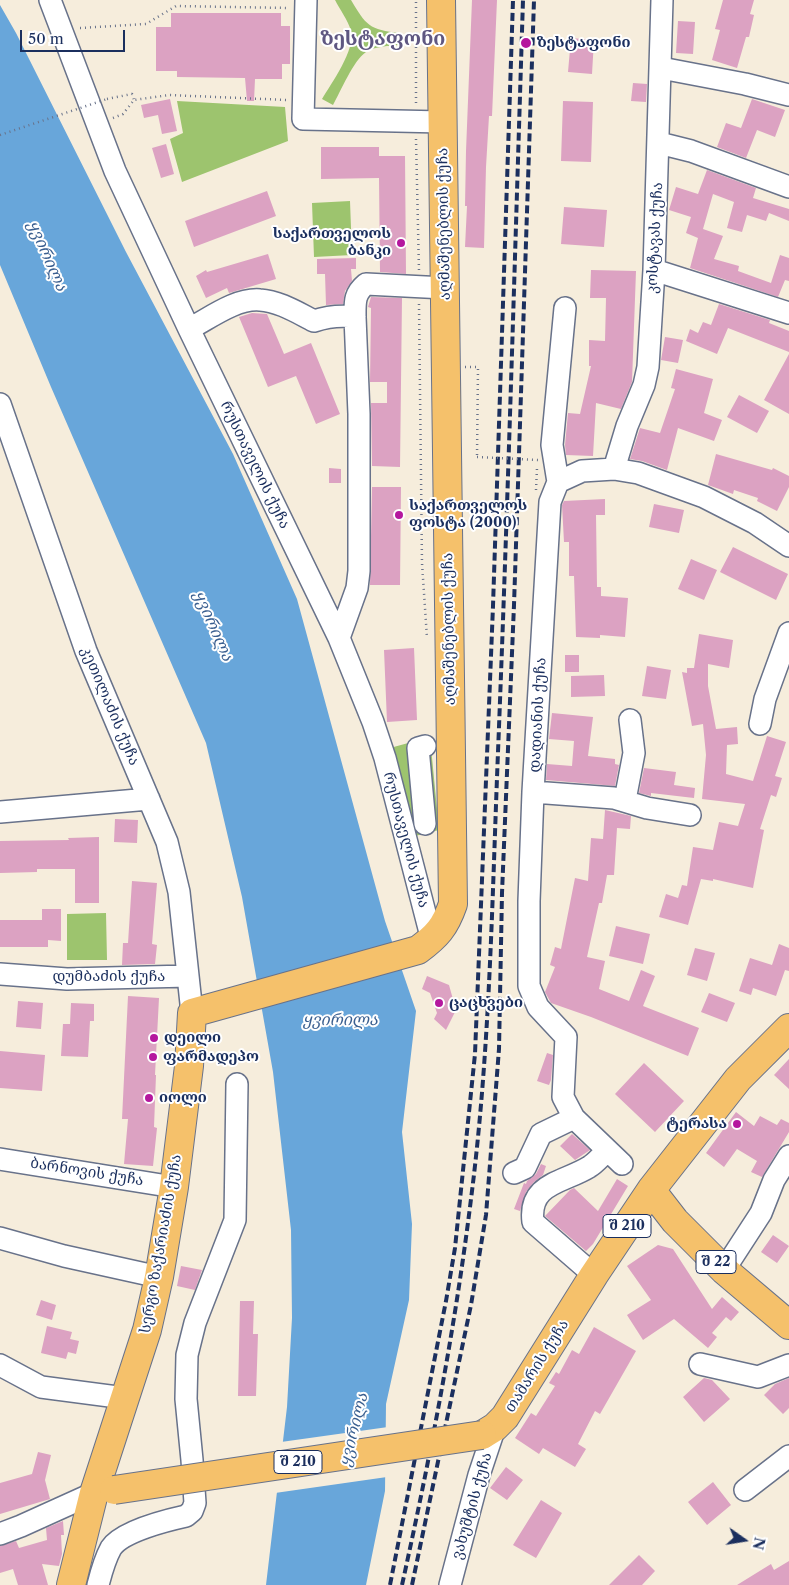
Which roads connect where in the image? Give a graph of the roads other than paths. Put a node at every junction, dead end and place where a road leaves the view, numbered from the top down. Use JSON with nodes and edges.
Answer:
{"nodes":[{"id":1,"x":50,"y":0,"type":"edge"},
{"id":2,"x":441,"y":0,"type":"edge"},
{"id":3,"x":662,"y":0,"type":"edge"},
{"id":4,"x":300,"y":4,"type":"edge"},
{"id":5,"x":661,"y":68,"type":"junction"},
{"id":6,"x":789,"y":95,"type":"edge"},
{"id":7,"x":430,"y":122,"type":"junction"},
{"id":8,"x":659,"y":143,"type":"junction"},
{"id":9,"x":789,"y":186,"type":"edge"},
{"id":10,"x":654,"y":270,"type":"junction"},
{"id":11,"x":432,"y":287,"type":"junction"},
{"id":12,"x":565,"y":308,"type":"dead end"},
{"id":13,"x":789,"y":313,"type":"edge"},
{"id":14,"x":355,"y":317,"type":"junction"},
{"id":15,"x":189,"y":329,"type":"junction"},
{"id":16,"x":0,"y":404,"type":"edge"},
{"id":17,"x":7,"y":446,"type":"edge"},
{"id":18,"x":614,"y":469,"type":"junction"},
{"id":19,"x":558,"y":482,"type":"junction"},
{"id":20,"x":789,"y":546,"type":"edge"},
{"id":21,"x":789,"y":633,"type":"edge"},
{"id":22,"x":339,"y":638,"type":"junction"},
{"id":23,"x":630,"y":720,"type":"dead end"},
{"id":24,"x":760,"y":724,"type":"dead end"},
{"id":25,"x":393,"y":759,"type":"dead end"},
{"id":26,"x":533,"y":792,"type":"junction"},
{"id":27,"x":148,"y":799,"type":"junction"},
{"id":28,"x":625,"y":800,"type":"junction"},
{"id":29,"x":0,"y":812,"type":"edge"},
{"id":30,"x":690,"y":815,"type":"dead end"},
{"id":31,"x":425,"y":824,"type":"dead end"},
{"id":32,"x":425,"y":945,"type":"junction"},
{"id":33,"x":0,"y":974,"type":"edge"},
{"id":34,"x":188,"y":976,"type":"junction"},
{"id":35,"x":192,"y":1013,"type":"junction"},
{"id":36,"x":789,"y":1028,"type":"edge"},
{"id":37,"x":237,"y":1084,"type":"dead end"},
{"id":38,"x":574,"y":1118,"type":"junction"},
{"id":39,"x":789,"y":1156,"type":"edge"},
{"id":40,"x":0,"y":1158,"type":"edge"},
{"id":41,"x":514,"y":1173,"type":"dead end"},
{"id":42,"x":174,"y":1187,"type":"junction"},
{"id":43,"x":651,"y":1190,"type":"junction"},
{"id":44,"x":0,"y":1238,"type":"edge"},
{"id":45,"x":724,"y":1270,"type":"junction"},
{"id":46,"x":594,"y":1275,"type":"junction"},
{"id":47,"x":158,"y":1277,"type":"junction"},
{"id":48,"x":789,"y":1325,"type":"edge"},
{"id":49,"x":700,"y":1364,"type":"dead end"},
{"id":50,"x":0,"y":1365,"type":"edge"},
{"id":51,"x":789,"y":1365,"type":"edge"},
{"id":52,"x":125,"y":1398,"type":"junction"},
{"id":53,"x":489,"y":1431,"type":"junction"},
{"id":54,"x":789,"y":1456,"type":"edge"},
{"id":55,"x":745,"y":1490,"type":"dead end"},
{"id":56,"x":104,"y":1491,"type":"junction"},
{"id":57,"x":0,"y":1534,"type":"edge"},
{"id":58,"x":71,"y":1585,"type":"edge"},
{"id":59,"x":98,"y":1585,"type":"edge"},
{"id":60,"x":450,"y":1585,"type":"edge"}],
"edges":[{"from":1,"to":15,"type":"street","name":"რუსთაველის ქუჩა"},
{"from":2,"to":7,"type":"main road","name":"აღმაშენებლის ქუჩა"},
{"from":3,"to":5,"type":"street","name":"კოსტავას ქუჩა"},
{"from":4,"to":7,"type":"street"},
{"from":5,"to":6,"type":"street"},
{"from":5,"to":8,"type":"street","name":"კოსტავას ქუჩა"},
{"from":7,"to":11,"type":"main road","name":"აღმაშენებლის ქუჩა"},
{"from":8,"to":9,"type":"street"},
{"from":8,"to":10,"type":"street","name":"კოსტავას ქუჩა"},
{"from":10,"to":13,"type":"street"},
{"from":10,"to":18,"type":"street","name":"კოსტავას ქუჩა"},
{"from":11,"to":14,"type":"street"},
{"from":11,"to":32,"type":"main road","name":"აღმაშენებლის ქუჩა"},
{"from":12,"to":19,"type":"street"},
{"from":14,"to":15,"type":"street"},
{"from":14,"to":22,"type":"street"},
{"from":15,"to":22,"type":"street","name":"რუსთაველის ქუჩა"},
{"from":16,"to":17,"type":"street","name":"კეთილაძის ქუჩა"},
{"from":17,"to":27,"type":"street","name":"კეთილაძის ქუჩა"},
{"from":18,"to":19,"type":"street"},
{"from":18,"to":20,"type":"street"},
{"from":19,"to":26,"type":"street","name":"დადიანის ქუჩა"},
{"from":21,"to":24,"type":"street"},
{"from":22,"to":32,"type":"street","name":"რუსთაველის ქუჩა"},
{"from":23,"to":28,"type":"street"},
{"from":25,"to":31,"type":"street"},
{"from":26,"to":28,"type":"street"},
{"from":26,"to":38,"type":"street","name":"დადიანის ქუჩა"},
{"from":27,"to":29,"type":"street"},
{"from":27,"to":34,"type":"street","name":"კეთილაძის ქუჩა"},
{"from":28,"to":30,"type":"street"},
{"from":32,"to":35,"type":"main road"},
{"from":33,"to":34,"type":"street","name":"დუმბაძის ქუჩა"},
{"from":34,"to":35,"type":"street","name":"კეთილაძის ქუჩა"},
{"from":35,"to":42,"type":"main road","name":"სერგო ზაქარიაძის ქუჩა"},
{"from":36,"to":43,"type":"main road","name":"თამარის ქუჩა","number":"შ 210"},
{"from":37,"to":59,"type":"street"},
{"from":38,"to":41,"type":"street"},
{"from":38,"to":46,"type":"street","name":"დადიანის ქუჩა"},
{"from":39,"to":45,"type":"street"},
{"from":40,"to":42,"type":"street","name":"ბარნოვის ქუჩა"},
{"from":42,"to":47,"type":"main road","name":"სერგო ზაქარიაძის ქუჩა"},
{"from":43,"to":45,"type":"main road","number":"შ 22"},
{"from":43,"to":46,"type":"main road","name":"თამარის ქუჩა","number":"შ 210"},
{"from":44,"to":47,"type":"street"},
{"from":45,"to":48,"type":"main road","number":"შ 22"},
{"from":46,"to":53,"type":"main road","name":"თამარის ქუჩა","number":"შ 210"},
{"from":47,"to":52,"type":"main road","name":"სერგო ზაქარიაძის ქუჩა"},
{"from":49,"to":51,"type":"street"},
{"from":50,"to":52,"type":"street"},
{"from":52,"to":56,"type":"main road","name":"სერგო ზაქარიაძის ქუჩა"},
{"from":53,"to":56,"type":"main road","number":"შ 210","bridge":true},
{"from":53,"to":60,"type":"street","name":"ვახუშტის ქუჩა"},
{"from":54,"to":55,"type":"street"},
{"from":56,"to":57,"type":"street"},
{"from":56,"to":58,"type":"main road","name":"სერგო ზაქარიაძის ქუჩა"}]}
